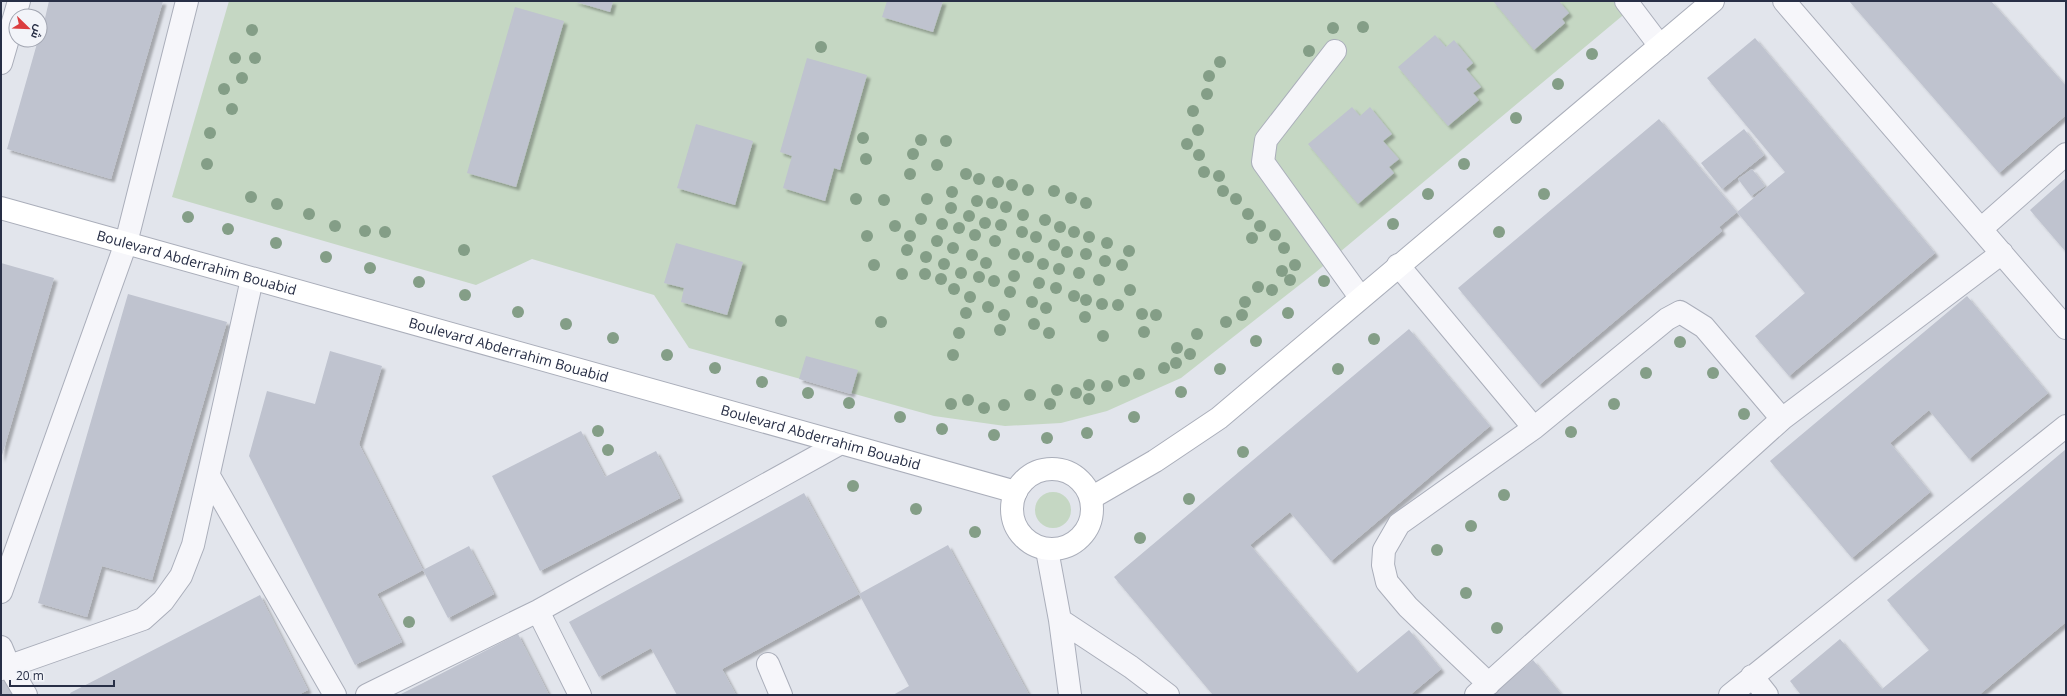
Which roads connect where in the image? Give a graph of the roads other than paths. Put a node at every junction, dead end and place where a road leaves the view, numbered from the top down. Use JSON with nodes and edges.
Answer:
{"nodes":[{"id":1,"x":19,"y":1,"type":"edge"},
{"id":2,"x":187,"y":1,"type":"edge"},
{"id":3,"x":1626,"y":1,"type":"edge"},
{"id":4,"x":1713,"y":1,"type":"edge"},
{"id":5,"x":1784,"y":1,"type":"edge"},
{"id":6,"x":1660,"y":46,"type":"junction"},
{"id":7,"x":1335,"y":51,"type":"dead end"},
{"id":8,"x":1,"y":63,"type":"edge"},
{"id":9,"x":2066,"y":154,"type":"edge"},
{"id":10,"x":1,"y":208,"type":"edge"},
{"id":11,"x":1981,"y":229,"type":"junction"},
{"id":12,"x":126,"y":243,"type":"junction"},
{"id":13,"x":2002,"y":253,"type":"junction"},
{"id":14,"x":1398,"y":265,"type":"junction"},
{"id":15,"x":252,"y":279,"type":"junction"},
{"id":16,"x":1360,"y":298,"type":"junction"},
{"id":17,"x":2066,"y":328,"type":"edge"},
{"id":18,"x":1782,"y":420,"type":"junction"},
{"id":19,"x":2066,"y":426,"type":"edge"},
{"id":20,"x":1534,"y":428,"type":"junction"},
{"id":21,"x":841,"y":444,"type":"junction"},
{"id":22,"x":209,"y":476,"type":"junction"},
{"id":23,"x":1016,"y":492,"type":"junction"},
{"id":24,"x":1091,"y":498,"type":"junction"},
{"id":25,"x":1047,"y":550,"type":"junction"},
{"id":26,"x":1,"y":592,"type":"edge"},
{"id":27,"x":538,"y":611,"type":"junction"},
{"id":28,"x":1060,"y":620,"type":"junction"},
{"id":29,"x":4,"y":661,"type":"edge"},
{"id":30,"x":768,"y":664,"type":"dead end"},
{"id":31,"x":1752,"y":676,"type":"junction"},
{"id":32,"x":1482,"y":689,"type":"edge"},
{"id":33,"x":26,"y":695,"type":"edge"},
{"id":34,"x":334,"y":695,"type":"edge"},
{"id":35,"x":367,"y":695,"type":"edge"},
{"id":36,"x":580,"y":695,"type":"edge"},
{"id":37,"x":781,"y":695,"type":"edge"},
{"id":38,"x":1070,"y":695,"type":"edge"},
{"id":39,"x":1168,"y":695,"type":"edge"},
{"id":40,"x":1730,"y":695,"type":"edge"},
{"id":41,"x":1768,"y":695,"type":"edge"}],
"edges":[{"from":1,"to":8,"type":"street"},
{"from":2,"to":12,"type":"street"},
{"from":3,"to":6,"type":"street"},
{"from":4,"to":6,"type":"street"},
{"from":5,"to":11,"type":"street"},
{"from":6,"to":14,"type":"street"},
{"from":7,"to":16,"type":"street"},
{"from":9,"to":11,"type":"street"},
{"from":10,"to":12,"type":"street","name":"Boulevard Abderrahim Bouabid"},
{"from":11,"to":13,"type":"street"},
{"from":12,"to":15,"type":"street","name":"Boulevard Abderrahim Bouabid"},
{"from":12,"to":26,"type":"street"},
{"from":13,"to":17,"type":"street"},
{"from":13,"to":18,"type":"street"},
{"from":14,"to":16,"type":"street"},
{"from":14,"to":20,"type":"street"},
{"from":15,"to":21,"type":"street","name":"Boulevard Abderrahim Bouabid"},
{"from":15,"to":22,"type":"street"},
{"from":16,"to":24,"type":"street"},
{"from":18,"to":20,"type":"street"},
{"from":18,"to":32,"type":"street"},
{"from":19,"to":31,"type":"street"},
{"from":20,"to":32,"type":"street"},
{"from":21,"to":23,"type":"street","name":"Boulevard Abderrahim Bouabid"},
{"from":21,"to":27,"type":"street"},
{"from":22,"to":29,"type":"street"},
{"from":22,"to":34,"type":"street"},
{"from":23,"to":24,"type":"street"},
{"from":23,"to":25,"type":"street"},
{"from":24,"to":25,"type":"street"},
{"from":25,"to":28,"type":"street"},
{"from":27,"to":35,"type":"street"},
{"from":27,"to":36,"type":"street"},
{"from":28,"to":38,"type":"street"},
{"from":28,"to":39,"type":"street"},
{"from":29,"to":33,"type":"street"},
{"from":30,"to":37,"type":"street"},
{"from":31,"to":40,"type":"street"},
{"from":31,"to":41,"type":"street"}]}
